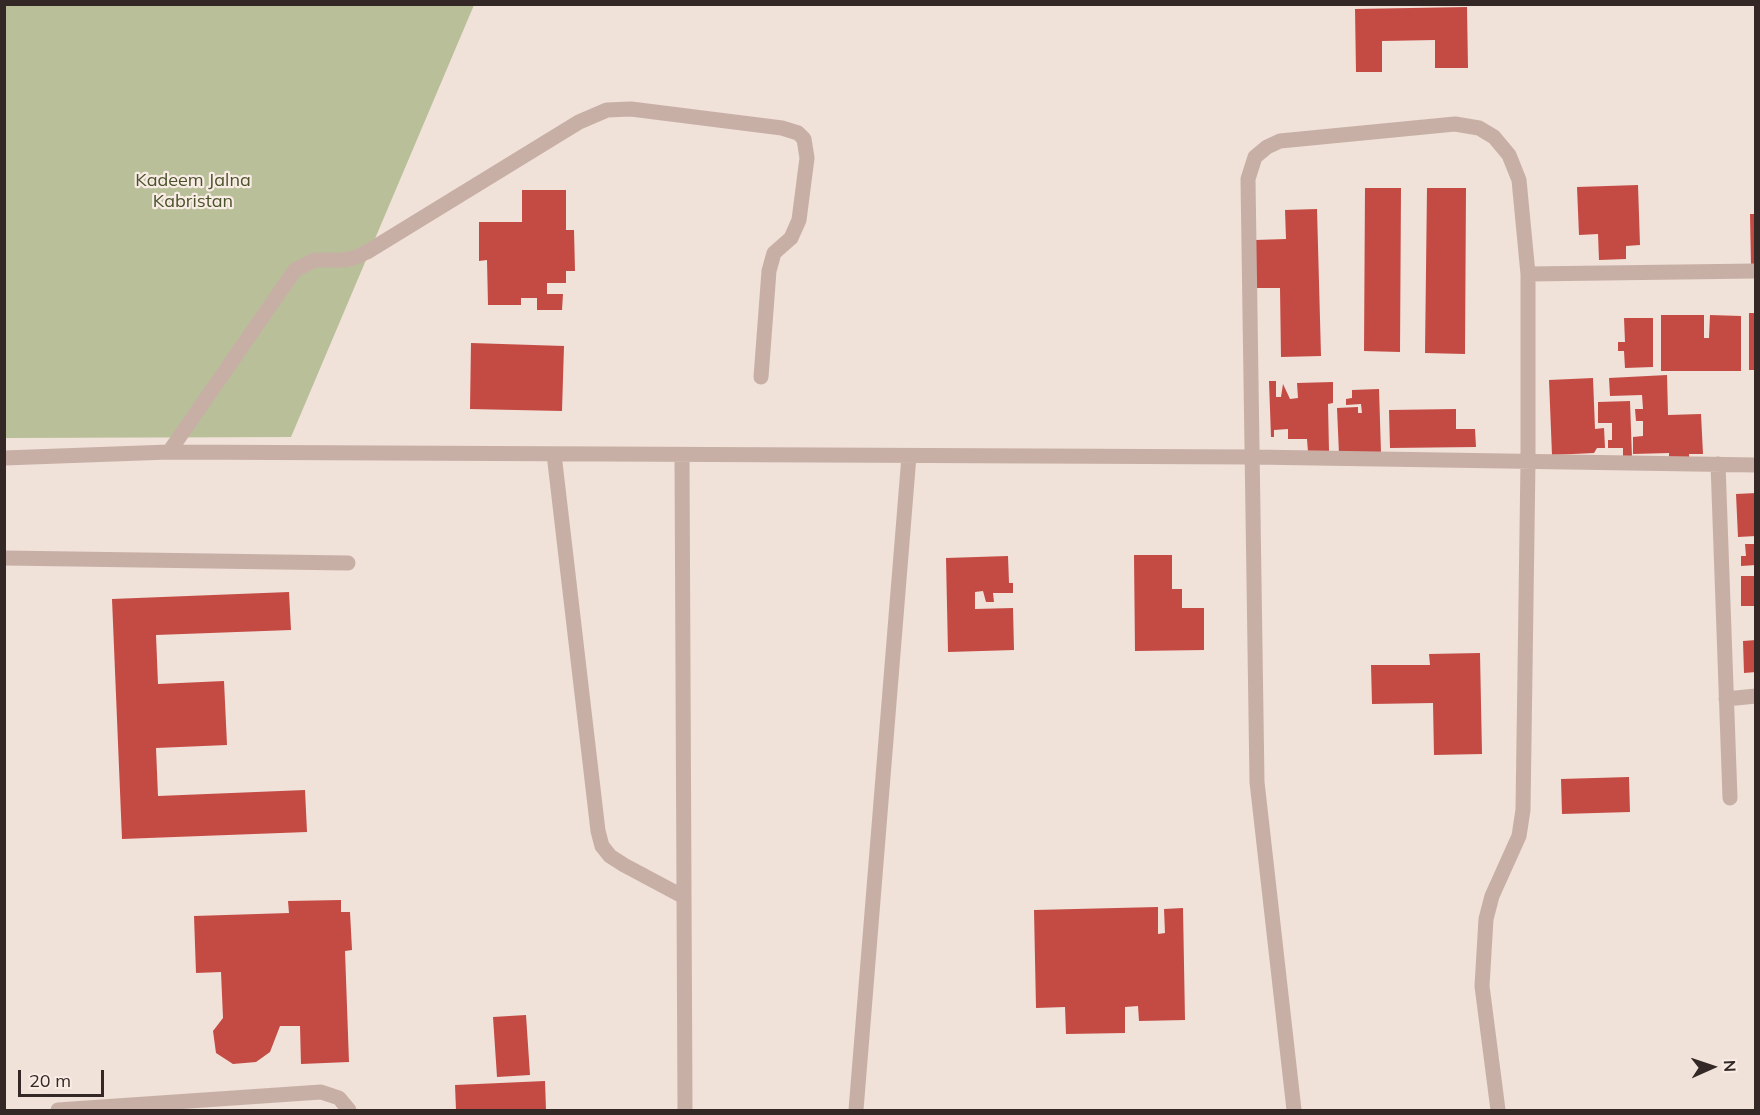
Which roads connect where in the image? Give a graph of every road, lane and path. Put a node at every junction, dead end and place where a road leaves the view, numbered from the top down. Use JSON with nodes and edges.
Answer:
{"nodes":[{"id":1,"x":1755,"y":271,"type":"edge"},
{"id":2,"x":1528,"y":274,"type":"junction"},
{"id":3,"x":761,"y":377,"type":"dead end"},
{"id":4,"x":169,"y":452,"type":"junction"},
{"id":5,"x":555,"y":454,"type":"junction"},
{"id":6,"x":682,"y":455,"type":"junction"},
{"id":7,"x":909,"y":456,"type":"junction"},
{"id":8,"x":1253,"y":457,"type":"junction"},
{"id":9,"x":4,"y":458,"type":"edge"},
{"id":10,"x":1528,"y":461,"type":"junction"},
{"id":11,"x":1718,"y":464,"type":"junction"},
{"id":12,"x":1755,"y":465,"type":"edge"},
{"id":13,"x":4,"y":558,"type":"edge"},
{"id":14,"x":348,"y":562,"type":"dead end"},
{"id":15,"x":1755,"y":696,"type":"edge"},
{"id":16,"x":1726,"y":699,"type":"junction"},
{"id":17,"x":1730,"y":798,"type":"dead end"},
{"id":18,"x":684,"y":897,"type":"junction"},
{"id":19,"x":58,"y":1110,"type":"edge"},
{"id":20,"x":349,"y":1110,"type":"edge"},
{"id":21,"x":686,"y":1110,"type":"edge"},
{"id":22,"x":856,"y":1110,"type":"edge"},
{"id":23,"x":1294,"y":1110,"type":"edge"},
{"id":24,"x":1498,"y":1110,"type":"edge"}],
"edges":[{"from":1,"to":2,"type":"street"},
{"from":2,"to":8,"type":"street"},
{"from":2,"to":10,"type":"street"},
{"from":3,"to":4,"type":"street"},
{"from":4,"to":5,"type":"street"},
{"from":4,"to":9,"type":"street"},
{"from":5,"to":6,"type":"street"},
{"from":5,"to":18,"type":"street"},
{"from":6,"to":7,"type":"street"},
{"from":6,"to":18,"type":"street"},
{"from":7,"to":8,"type":"street"},
{"from":7,"to":22,"type":"street"},
{"from":8,"to":10,"type":"street"},
{"from":8,"to":23,"type":"street"},
{"from":10,"to":11,"type":"street"},
{"from":10,"to":24,"type":"street"},
{"from":11,"to":12,"type":"street"},
{"from":11,"to":16,"type":"street"},
{"from":13,"to":14,"type":"street"},
{"from":15,"to":16,"type":"street"},
{"from":16,"to":17,"type":"street"},
{"from":18,"to":21,"type":"street"},
{"from":19,"to":20,"type":"street"}]}
